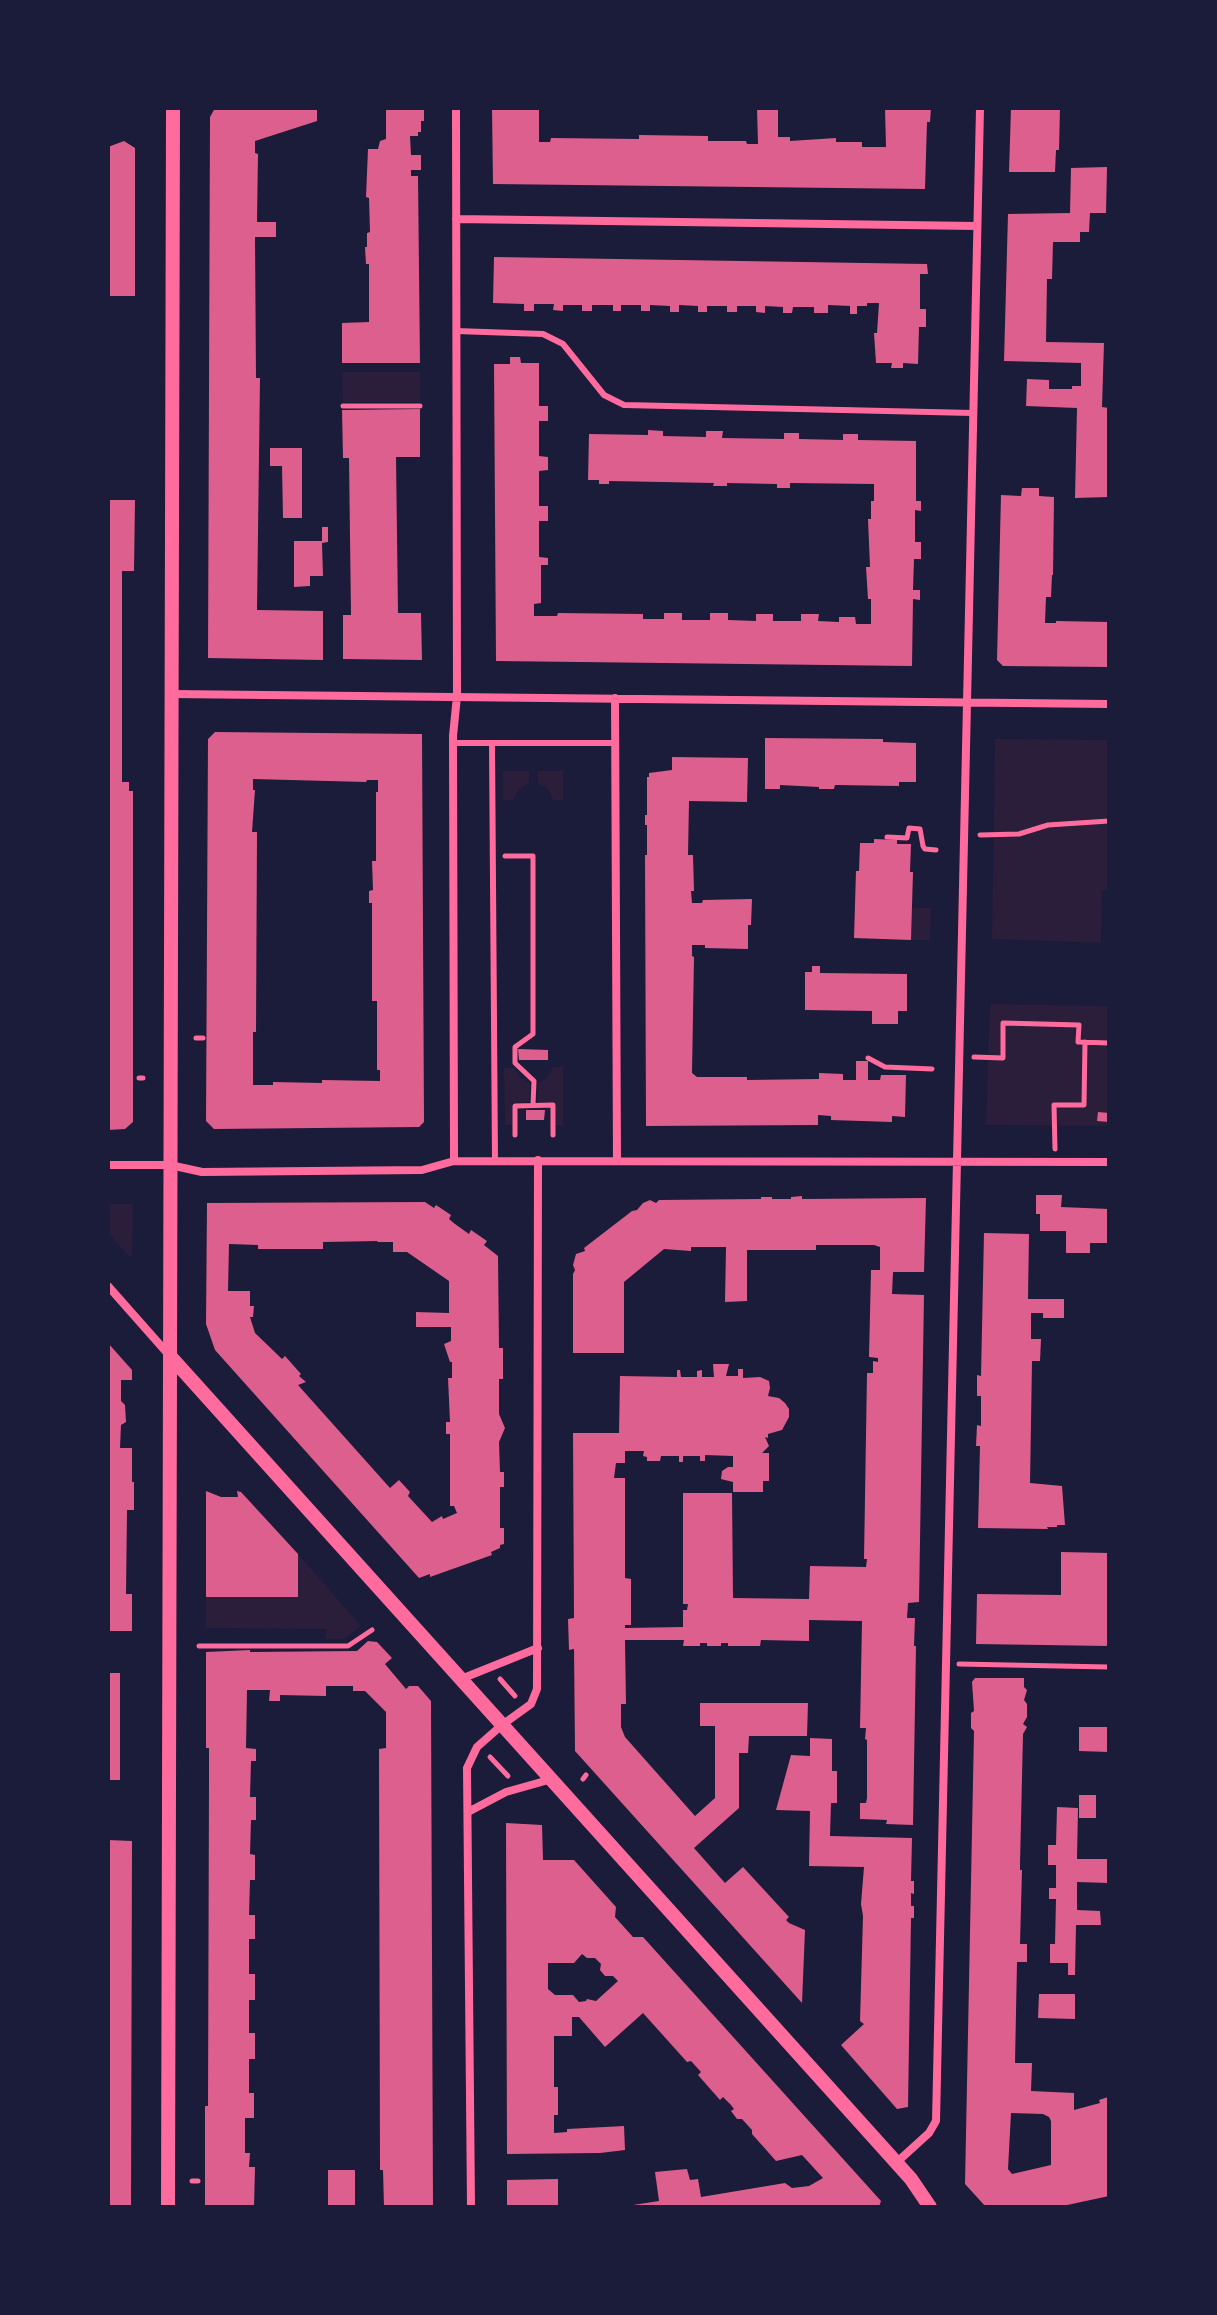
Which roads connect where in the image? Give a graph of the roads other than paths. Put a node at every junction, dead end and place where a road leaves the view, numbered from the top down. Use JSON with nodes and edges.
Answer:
{"nodes":[{"id":1,"x":173,"y":108,"type":"edge"},
{"id":2,"x":456,"y":108,"type":"edge"},
{"id":3,"x":980,"y":108,"type":"edge"},
{"id":4,"x":456,"y":219,"type":"junction"},
{"id":5,"x":977,"y":226,"type":"junction"},
{"id":6,"x":456,"y":331,"type":"junction"},
{"id":7,"x":973,"y":413,"type":"junction"},
{"id":8,"x":171,"y":694,"type":"junction"},
{"id":9,"x":457,"y":696,"type":"junction"},
{"id":10,"x":615,"y":698,"type":"junction"},
{"id":11,"x":966,"y":703,"type":"junction"},
{"id":12,"x":1109,"y":704,"type":"edge"},
{"id":13,"x":453,"y":743,"type":"junction"},
{"id":14,"x":492,"y":743,"type":"junction"},
{"id":15,"x":615,"y":743,"type":"junction"},
{"id":16,"x":538,"y":1160,"type":"junction"},
{"id":17,"x":454,"y":1161,"type":"junction"},
{"id":18,"x":495,"y":1161,"type":"junction"},
{"id":19,"x":617,"y":1161,"type":"junction"},
{"id":20,"x":956,"y":1161,"type":"junction"},
{"id":21,"x":1109,"y":1162,"type":"edge"},
{"id":22,"x":108,"y":1165,"type":"edge"},
{"id":23,"x":170,"y":1165,"type":"junction"},
{"id":24,"x":108,"y":1286,"type":"edge"},
{"id":25,"x":170,"y":1356,"type":"junction"},
{"id":26,"x":538,"y":1648,"type":"junction"},
{"id":27,"x":461,"y":1679,"type":"junction"},
{"id":28,"x":502,"y":1725,"type":"junction"},
{"id":29,"x":552,"y":1779,"type":"junction"},
{"id":30,"x":468,"y":1812,"type":"junction"},
{"id":31,"x":896,"y":2163,"type":"junction"},
{"id":32,"x":168,"y":2207,"type":"edge"},
{"id":33,"x":471,"y":2207,"type":"edge"},
{"id":34,"x":930,"y":2207,"type":"edge"}],
"edges":[{"from":1,"to":8,"type":"street"},
{"from":2,"to":4,"type":"street"},
{"from":3,"to":5,"type":"street"},
{"from":4,"to":5,"type":"street"},
{"from":4,"to":6,"type":"street"},
{"from":5,"to":7,"type":"street"},
{"from":6,"to":7,"type":"lane"},
{"from":6,"to":9,"type":"street"},
{"from":7,"to":11,"type":"street"},
{"from":8,"to":9,"type":"street"},
{"from":8,"to":23,"type":"street"},
{"from":9,"to":10,"type":"street"},
{"from":9,"to":13,"type":"street"},
{"from":10,"to":11,"type":"street"},
{"from":10,"to":15,"type":"street"},
{"from":11,"to":12,"type":"street"},
{"from":11,"to":20,"type":"street"},
{"from":13,"to":14,"type":"lane"},
{"from":13,"to":17,"type":"street"},
{"from":14,"to":15,"type":"lane"},
{"from":14,"to":18,"type":"lane"},
{"from":15,"to":19,"type":"street"},
{"from":16,"to":18,"type":"street"},
{"from":16,"to":19,"type":"street"},
{"from":16,"to":26,"type":"street"},
{"from":17,"to":18,"type":"street"},
{"from":17,"to":23,"type":"street"},
{"from":19,"to":20,"type":"street"},
{"from":20,"to":21,"type":"street"},
{"from":20,"to":31,"type":"street"},
{"from":22,"to":23,"type":"street"},
{"from":23,"to":25,"type":"street"},
{"from":24,"to":25,"type":"street"},
{"from":25,"to":27,"type":"street"},
{"from":25,"to":32,"type":"street"},
{"from":26,"to":27,"type":"street"},
{"from":26,"to":28,"type":"street"},
{"from":27,"to":28,"type":"street"},
{"from":28,"to":29,"type":"street"},
{"from":28,"to":30,"type":"street"},
{"from":29,"to":30,"type":"street"},
{"from":29,"to":31,"type":"street"},
{"from":30,"to":33,"type":"street"},
{"from":31,"to":34,"type":"street"}]}
